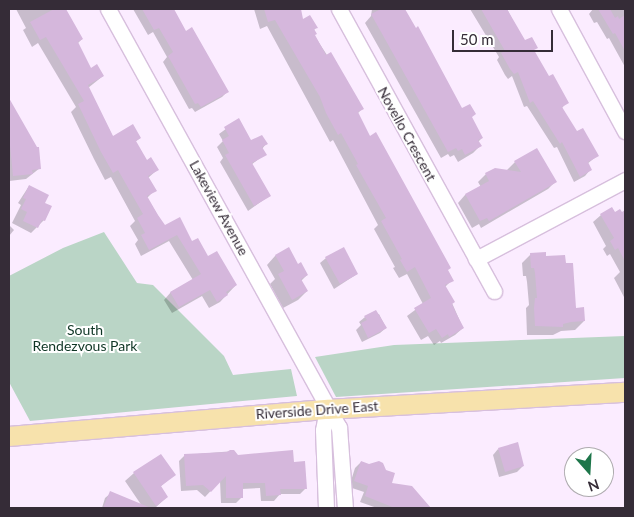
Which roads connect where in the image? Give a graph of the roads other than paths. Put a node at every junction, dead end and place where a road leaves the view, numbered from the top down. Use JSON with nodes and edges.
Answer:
{"nodes":[{"id":1,"x":108,"y":9,"type":"edge"},
{"id":2,"x":339,"y":9,"type":"edge"},
{"id":3,"x":559,"y":9,"type":"edge"},
{"id":4,"x":625,"y":131,"type":"edge"},
{"id":5,"x":625,"y":180,"type":"edge"},
{"id":6,"x":476,"y":259,"type":"junction"},
{"id":7,"x":494,"y":291,"type":"dead end"},
{"id":8,"x":625,"y":392,"type":"edge"},
{"id":9,"x":327,"y":409,"type":"junction"},
{"id":10,"x":9,"y":436,"type":"edge"},
{"id":11,"x":326,"y":508,"type":"edge"},
{"id":12,"x":345,"y":508,"type":"edge"}],
"edges":[{"from":1,"to":9,"type":"street","name":"Lakeview Avenue"},
{"from":2,"to":6,"type":"street","name":"Novello Crescent"},
{"from":3,"to":4,"type":"street"},
{"from":5,"to":6,"type":"street"},
{"from":6,"to":7,"type":"street","name":"Novello Crescent"},
{"from":8,"to":9,"type":"main road","name":"Riverside Drive East"},
{"from":9,"to":10,"type":"main road","name":"Riverside Drive East"},
{"from":9,"to":11,"type":"street"},
{"from":9,"to":12,"type":"street","name":"Lakeview Avenue"}]}
